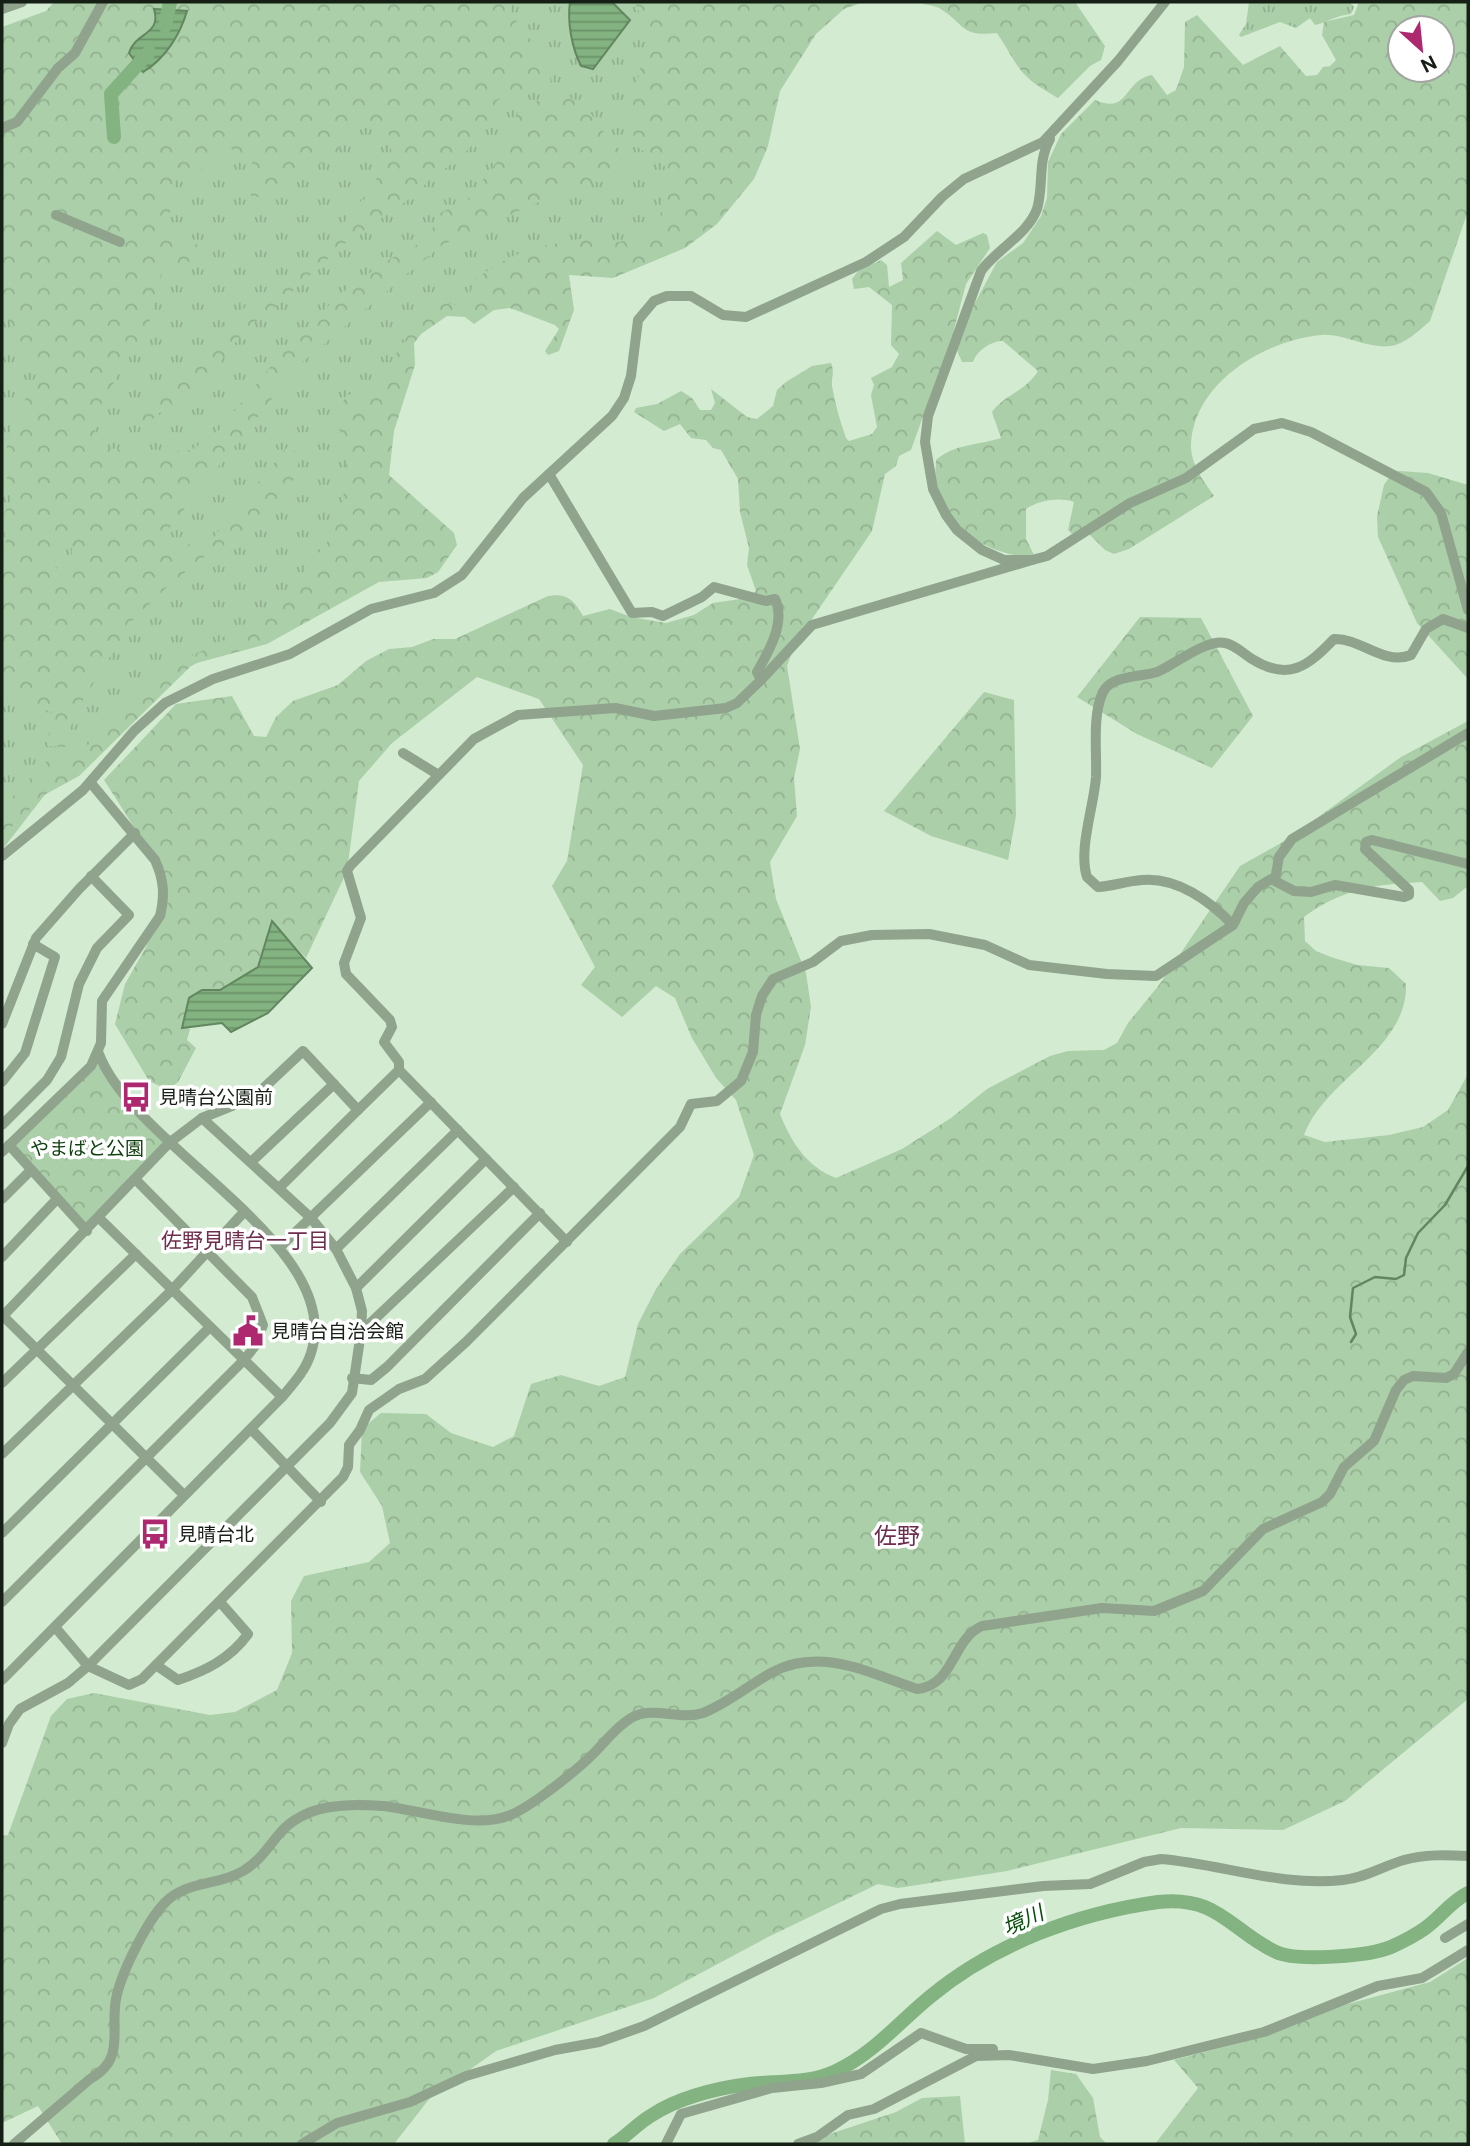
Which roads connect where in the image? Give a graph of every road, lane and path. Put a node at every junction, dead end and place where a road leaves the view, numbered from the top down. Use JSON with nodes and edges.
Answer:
{"nodes":[{"id":1,"x":22,"y":2,"type":"edge"},
{"id":2,"x":103,"y":2,"type":"edge"},
{"id":3,"x":1165,"y":2,"type":"edge"},
{"id":4,"x":2,"y":9,"type":"edge"},
{"id":5,"x":1059,"y":125,"type":"junction"},
{"id":6,"x":2,"y":128,"type":"edge"},
{"id":7,"x":56,"y":215,"type":"dead end"},
{"id":8,"x":120,"y":242,"type":"dead end"},
{"id":9,"x":549,"y":474,"type":"junction"},
{"id":10,"x":1032,"y":560,"type":"junction"},
{"id":11,"x":1468,"y":610,"type":"edge"},
{"id":12,"x":1468,"y":628,"type":"edge"},
{"id":13,"x":761,"y":680,"type":"junction"},
{"id":14,"x":1468,"y":733,"type":"edge"},
{"id":15,"x":403,"y":753,"type":"dead end"},
{"id":16,"x":437,"y":774,"type":"junction"},
{"id":17,"x":90,"y":782,"type":"junction"},
{"id":18,"x":135,"y":833,"type":"junction"},
{"id":19,"x":2,"y":856,"type":"edge"},
{"id":20,"x":1468,"y":864,"type":"edge"},
{"id":21,"x":92,"y":876,"type":"junction"},
{"id":22,"x":1275,"y":880,"type":"junction"},
{"id":23,"x":1233,"y":925,"type":"junction"},
{"id":24,"x":33,"y":944,"type":"junction"},
{"id":25,"x":2,"y":1024,"type":"edge"},
{"id":26,"x":99,"y":1054,"type":"junction"},
{"id":27,"x":399,"y":1070,"type":"junction"},
{"id":28,"x":2,"y":1082,"type":"edge"},
{"id":29,"x":334,"y":1084,"type":"junction"},
{"id":30,"x":431,"y":1102,"type":"junction"},
{"id":31,"x":358,"y":1110,"type":"junction"},
{"id":32,"x":202,"y":1118,"type":"junction"},
{"id":33,"x":2,"y":1125,"type":"edge"},
{"id":34,"x":458,"y":1130,"type":"junction"},
{"id":35,"x":169,"y":1143,"type":"junction"},
{"id":36,"x":5,"y":1149,"type":"edge"},
{"id":37,"x":486,"y":1159,"type":"junction"},
{"id":38,"x":251,"y":1162,"type":"junction"},
{"id":39,"x":31,"y":1170,"type":"junction"},
{"id":40,"x":135,"y":1180,"type":"junction"},
{"id":41,"x":280,"y":1187,"type":"junction"},
{"id":42,"x":514,"y":1187,"type":"junction"},
{"id":43,"x":2,"y":1199,"type":"edge"},
{"id":44,"x":57,"y":1199,"type":"junction"},
{"id":45,"x":244,"y":1212,"type":"junction"},
{"id":46,"x":540,"y":1213,"type":"junction"},
{"id":47,"x":99,"y":1218,"type":"junction"},
{"id":48,"x":311,"y":1218,"type":"junction"},
{"id":49,"x":87,"y":1231,"type":"junction"},
{"id":50,"x":567,"y":1242,"type":"junction"},
{"id":51,"x":280,"y":1247,"type":"junction"},
{"id":52,"x":336,"y":1249,"type":"junction"},
{"id":53,"x":206,"y":1251,"type":"junction"},
{"id":54,"x":136,"y":1254,"type":"junction"},
{"id":55,"x":2,"y":1257,"type":"edge"},
{"id":56,"x":356,"y":1288,"type":"junction"},
{"id":57,"x":172,"y":1290,"type":"junction"},
{"id":58,"x":2,"y":1316,"type":"edge"},
{"id":59,"x":210,"y":1327,"type":"junction"},
{"id":60,"x":361,"y":1332,"type":"junction"},
{"id":61,"x":36,"y":1349,"type":"junction"},
{"id":62,"x":1468,"y":1352,"type":"edge"},
{"id":63,"x":244,"y":1360,"type":"junction"},
{"id":64,"x":352,"y":1378,"type":"junction"},
{"id":65,"x":2,"y":1383,"type":"edge"},
{"id":66,"x":70,"y":1385,"type":"junction"},
{"id":67,"x":282,"y":1397,"type":"junction"},
{"id":68,"x":110,"y":1423,"type":"junction"},
{"id":69,"x":251,"y":1429,"type":"junction"},
{"id":70,"x":2,"y":1454,"type":"edge"},
{"id":71,"x":146,"y":1458,"type":"junction"},
{"id":72,"x":287,"y":1466,"type":"junction"},
{"id":73,"x":184,"y":1495,"type":"junction"},
{"id":74,"x":321,"y":1502,"type":"junction"},
{"id":75,"x":2,"y":1533,"type":"edge"},
{"id":76,"x":2,"y":1602,"type":"edge"},
{"id":77,"x":220,"y":1602,"type":"junction"},
{"id":78,"x":55,"y":1626,"type":"junction"},
{"id":79,"x":156,"y":1665,"type":"junction"},
{"id":80,"x":88,"y":1666,"type":"junction"},
{"id":81,"x":2,"y":1680,"type":"edge"},
{"id":82,"x":2,"y":1743,"type":"edge"},
{"id":83,"x":1468,"y":1856,"type":"edge"},
{"id":84,"x":1468,"y":1924,"type":"edge"},
{"id":85,"x":1445,"y":1938,"type":"dead end"},
{"id":86,"x":1468,"y":1950,"type":"edge"},
{"id":87,"x":998,"y":2053,"type":"junction"},
{"id":88,"x":14,"y":2144,"type":"edge"},
{"id":89,"x":303,"y":2144,"type":"edge"},
{"id":90,"x":666,"y":2144,"type":"edge"},
{"id":91,"x":798,"y":2144,"type":"edge"}],
"edges":[{"from":1,"to":4,"type":"street"},
{"from":2,"to":6,"type":"street"},
{"from":3,"to":5,"type":"street"},
{"from":5,"to":9,"type":"street"},
{"from":5,"to":10,"type":"street"},
{"from":7,"to":8,"type":"street"},
{"from":9,"to":13,"type":"street"},
{"from":9,"to":17,"type":"street"},
{"from":10,"to":11,"type":"street"},
{"from":10,"to":13,"type":"street"},
{"from":12,"to":23,"type":"street"},
{"from":13,"to":16,"type":"street"},
{"from":14,"to":22,"type":"street"},
{"from":15,"to":16,"type":"street"},
{"from":16,"to":27,"type":"street"},
{"from":17,"to":18,"type":"street"},
{"from":17,"to":19,"type":"street"},
{"from":18,"to":21,"type":"street"},
{"from":18,"to":26,"type":"street"},
{"from":20,"to":22,"type":"street"},
{"from":21,"to":24,"type":"street"},
{"from":21,"to":33,"type":"street"},
{"from":22,"to":23,"type":"street"},
{"from":23,"to":50,"type":"street"},
{"from":24,"to":25,"type":"street"},
{"from":24,"to":28,"type":"street"},
{"from":26,"to":35,"type":"street"},
{"from":26,"to":36,"type":"street"},
{"from":27,"to":30,"type":"street"},
{"from":27,"to":31,"type":"street"},
{"from":29,"to":31,"type":"street"},
{"from":29,"to":32,"type":"street"},
{"from":29,"to":38,"type":"street"},
{"from":30,"to":34,"type":"street"},
{"from":30,"to":48,"type":"street"},
{"from":31,"to":41,"type":"street"},
{"from":32,"to":35,"type":"street"},
{"from":32,"to":38,"type":"street"},
{"from":34,"to":37,"type":"street"},
{"from":34,"to":52,"type":"street"},
{"from":35,"to":40,"type":"street"},
{"from":35,"to":45,"type":"street"},
{"from":36,"to":39,"type":"street"},
{"from":37,"to":42,"type":"street"},
{"from":37,"to":56,"type":"street"},
{"from":38,"to":41,"type":"street"},
{"from":39,"to":43,"type":"street"},
{"from":39,"to":44,"type":"street"},
{"from":40,"to":47,"type":"street"},
{"from":40,"to":53,"type":"street"},
{"from":41,"to":48,"type":"street"},
{"from":42,"to":46,"type":"street"},
{"from":42,"to":60,"type":"street"},
{"from":44,"to":49,"type":"street"},
{"from":44,"to":55,"type":"street"},
{"from":45,"to":51,"type":"street"},
{"from":45,"to":53,"type":"street"},
{"from":46,"to":50,"type":"street"},
{"from":46,"to":64,"type":"street"},
{"from":47,"to":49,"type":"street"},
{"from":47,"to":54,"type":"street"},
{"from":48,"to":51,"type":"street"},
{"from":48,"to":52,"type":"street"},
{"from":49,"to":58,"type":"street"},
{"from":50,"to":74,"type":"street"},
{"from":51,"to":67,"type":"street"},
{"from":52,"to":56,"type":"street"},
{"from":53,"to":57,"type":"street"},
{"from":53,"to":63,"type":"street"},
{"from":54,"to":57,"type":"street"},
{"from":54,"to":61,"type":"street"},
{"from":56,"to":60,"type":"street"},
{"from":57,"to":59,"type":"street"},
{"from":57,"to":66,"type":"street"},
{"from":58,"to":61,"type":"street"},
{"from":59,"to":63,"type":"street"},
{"from":59,"to":68,"type":"street"},
{"from":60,"to":64,"type":"street"},
{"from":61,"to":65,"type":"street"},
{"from":61,"to":66,"type":"street"},
{"from":62,"to":88,"type":"street"},
{"from":63,"to":67,"type":"street"},
{"from":63,"to":71,"type":"street"},
{"from":64,"to":72,"type":"street"},
{"from":66,"to":68,"type":"street"},
{"from":66,"to":70,"type":"street"},
{"from":67,"to":69,"type":"street"},
{"from":68,"to":71,"type":"street"},
{"from":68,"to":75,"type":"street"},
{"from":69,"to":72,"type":"street"},
{"from":69,"to":73,"type":"street"},
{"from":71,"to":73,"type":"street"},
{"from":71,"to":76,"type":"street"},
{"from":72,"to":74,"type":"street"},
{"from":72,"to":80,"type":"street"},
{"from":73,"to":78,"type":"street"},
{"from":74,"to":77,"type":"street"},
{"from":77,"to":79,"type":"street"},
{"from":77,"to":79,"type":"street"},
{"from":78,"to":80,"type":"street"},
{"from":78,"to":81,"type":"street"},
{"from":79,"to":80,"type":"street"},
{"from":80,"to":82,"type":"street"},
{"from":83,"to":89,"type":"street"},
{"from":84,"to":85,"type":"street"},
{"from":86,"to":87,"type":"street"},
{"from":87,"to":90,"type":"street"},
{"from":87,"to":91,"type":"street"}]}
